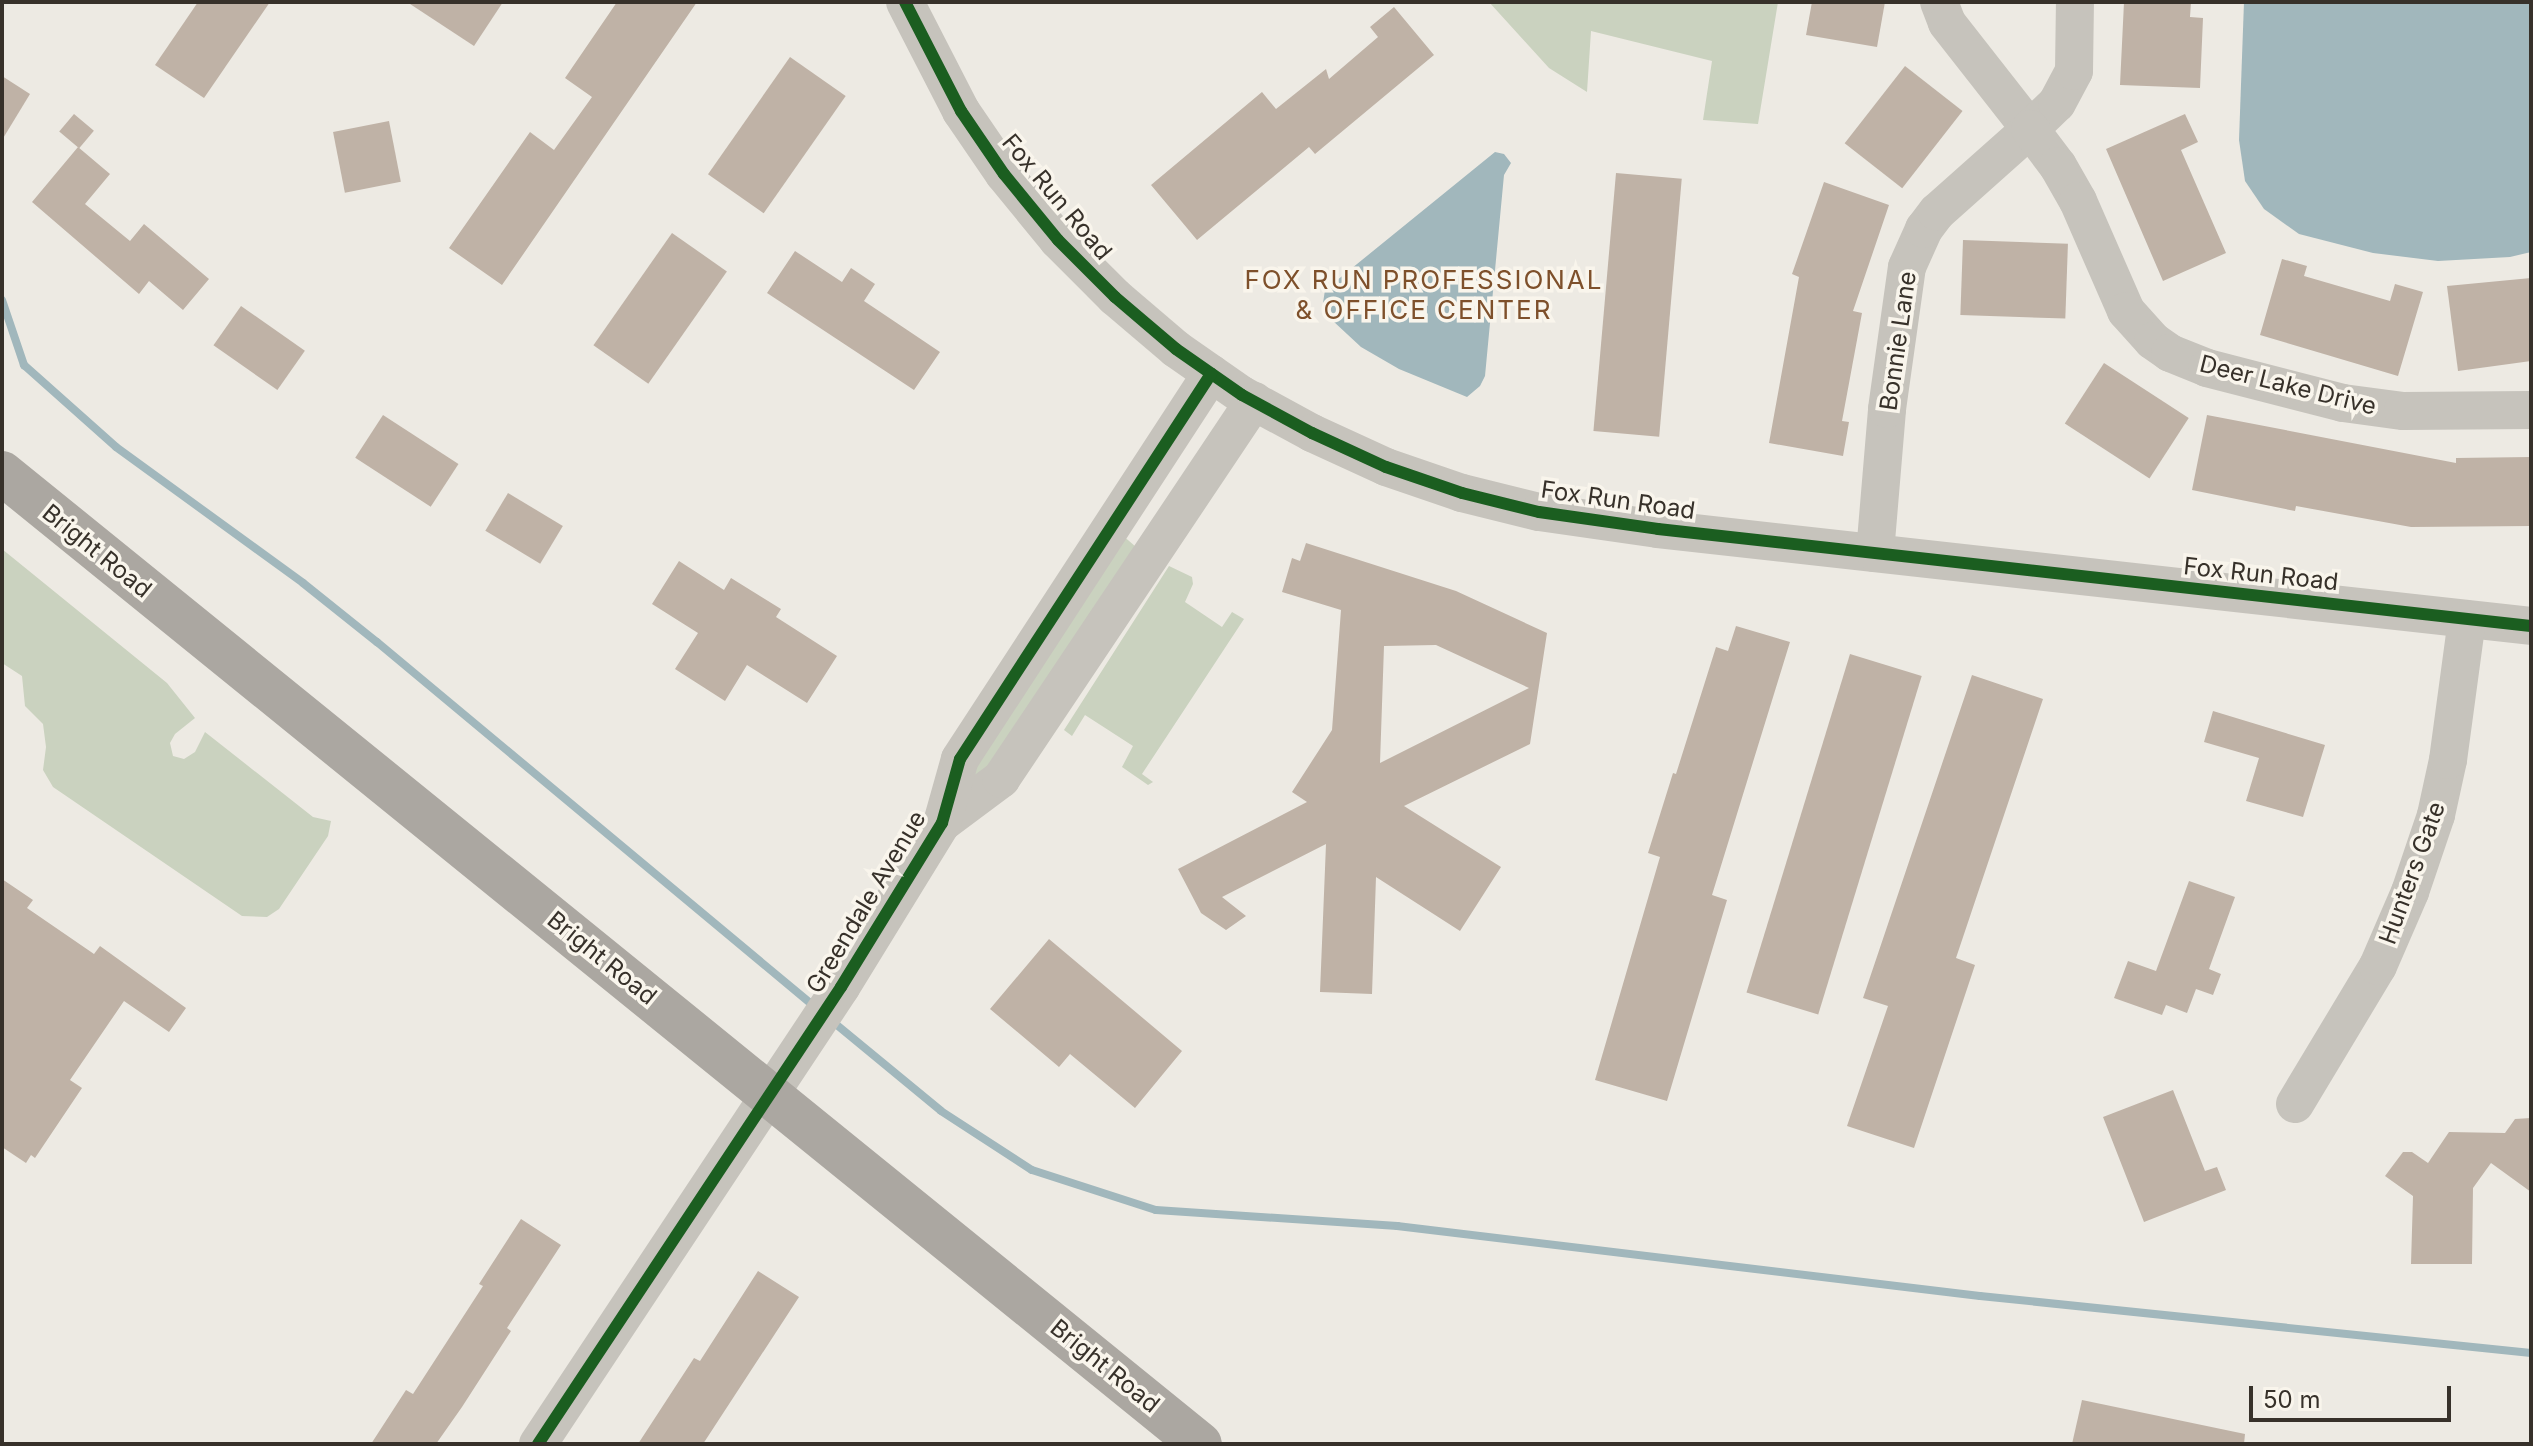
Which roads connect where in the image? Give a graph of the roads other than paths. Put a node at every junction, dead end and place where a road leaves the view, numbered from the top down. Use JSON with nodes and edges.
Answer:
{"nodes":[{"id":1,"x":905,"y":2,"type":"edge"},
{"id":2,"x":1939,"y":2,"type":"edge"},
{"id":3,"x":2075,"y":2,"type":"edge"},
{"id":4,"x":2030,"y":129,"type":"junction"},
{"id":5,"x":1211,"y":374,"type":"junction"},
{"id":6,"x":1254,"y":401,"type":"junction"},
{"id":7,"x":2531,"y":410,"type":"edge"},
{"id":8,"x":2,"y":473,"type":"edge"},
{"id":9,"x":1875,"y":553,"type":"junction"},
{"id":10,"x":2467,"y":619,"type":"junction"},
{"id":11,"x":2531,"y":626,"type":"edge"},
{"id":12,"x":942,"y":823,"type":"junction"},
{"id":13,"x":770,"y":1093,"type":"junction"},
{"id":14,"x":2295,"y":1104,"type":"dead end"},
{"id":15,"x":538,"y":1444,"type":"edge"},
{"id":16,"x":1200,"y":1444,"type":"edge"}],
"edges":[{"from":1,"to":5,"type":"street","name":"Fox Run Road"},
{"from":2,"to":4,"type":"street"},
{"from":3,"to":4,"type":"street","name":"Bonnie Lane"},
{"from":4,"to":7,"type":"street","name":"Deer Lake Drive"},
{"from":4,"to":9,"type":"street","name":"Bonnie Lane"},
{"from":5,"to":6,"type":"street","name":"Fox Run Road"},
{"from":5,"to":12,"type":"street","name":"Greendale Avenue"},
{"from":6,"to":9,"type":"street","name":"Fox Run Road"},
{"from":6,"to":12,"type":"street","name":"Greendale Avenue"},
{"from":8,"to":13,"type":"main road","name":"Bright Road"},
{"from":9,"to":10,"type":"street","name":"Fox Run Road"},
{"from":10,"to":11,"type":"street","name":"Fox Run Road"},
{"from":10,"to":14,"type":"street","name":"Hunters Gate"},
{"from":12,"to":13,"type":"street","name":"Greendale Avenue"},
{"from":13,"to":15,"type":"street","name":"Greendale Avenue"},
{"from":13,"to":16,"type":"main road","name":"Bright Road"}]}
